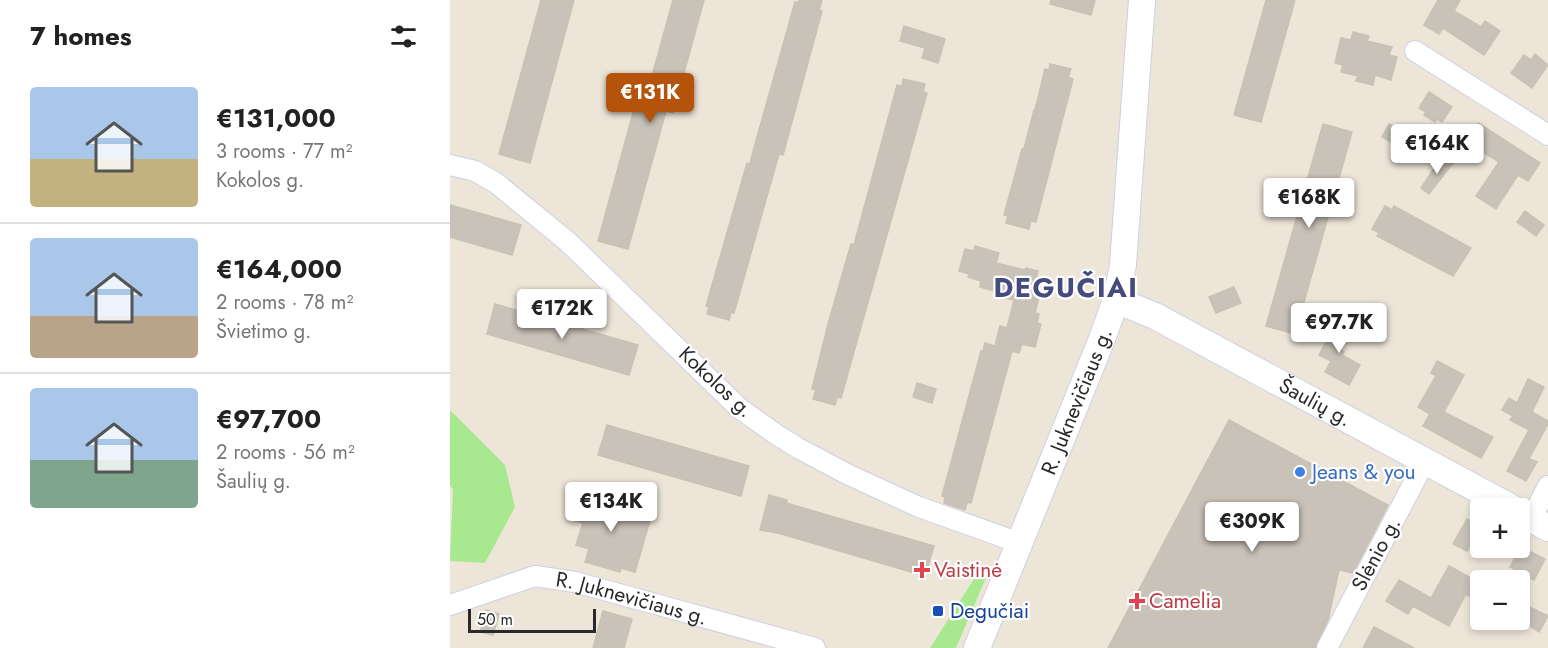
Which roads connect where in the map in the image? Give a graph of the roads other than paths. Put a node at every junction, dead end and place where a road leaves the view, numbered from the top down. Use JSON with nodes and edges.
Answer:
{"nodes":[{"id":1,"x":1142,"y":0,"type":"edge"},
{"id":2,"x":1415,"y":51,"type":"dead end"},
{"id":3,"x":1548,"y":135,"type":"edge"},
{"id":4,"x":450,"y":165,"type":"edge"},
{"id":5,"x":1116,"y":300,"type":"junction"},
{"id":6,"x":1425,"y":460,"type":"junction"},
{"id":7,"x":1548,"y":486,"type":"edge"},
{"id":8,"x":1493,"y":498,"type":"edge"},
{"id":9,"x":1530,"y":513,"type":"edge"},
{"id":10,"x":1020,"y":543,"type":"junction"},
{"id":11,"x":450,"y":604,"type":"edge"},
{"id":12,"x":815,"y":648,"type":"edge"},
{"id":13,"x":977,"y":648,"type":"edge"},
{"id":14,"x":1327,"y":648,"type":"edge"}],
"edges":[{"from":1,"to":5,"type":"street","name":"R. Juknevičiaus g."},
{"from":2,"to":3,"type":"street"},
{"from":4,"to":10,"type":"street","name":"Kokolos g."},
{"from":5,"to":6,"type":"street","name":"Šaulių g."},
{"from":5,"to":10,"type":"street","name":"R. Juknevičiaus g."},
{"from":6,"to":8,"type":"street","name":"Šaulių g."},
{"from":6,"to":14,"type":"street","name":"Slėnio g."},
{"from":7,"to":9,"type":"street"},
{"from":10,"to":13,"type":"street","name":"R. Juknevičiaus g."},
{"from":11,"to":12,"type":"street","name":"R. Juknevičiaus g."}]}
